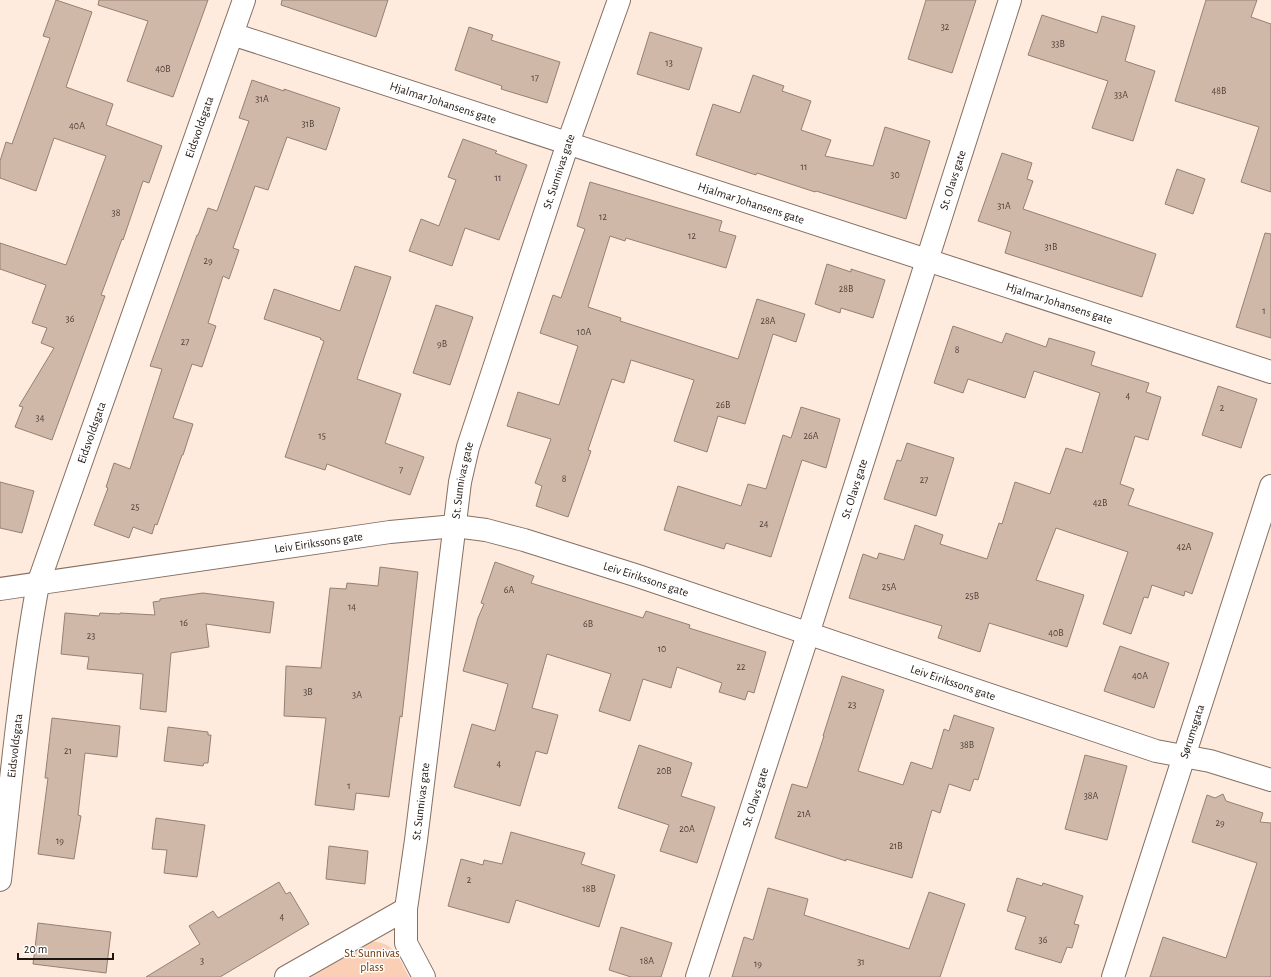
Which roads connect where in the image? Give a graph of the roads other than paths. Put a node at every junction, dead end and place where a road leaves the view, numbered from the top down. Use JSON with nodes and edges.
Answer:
{"nodes":[{"id":1,"x":244,"y":0,"type":"edge"},
{"id":2,"x":619,"y":0,"type":"edge"},
{"id":3,"x":1010,"y":0,"type":"edge"},
{"id":4,"x":232,"y":34,"type":"junction"},
{"id":5,"x":568,"y":143,"type":"junction"},
{"id":6,"x":926,"y":260,"type":"junction"},
{"id":7,"x":1271,"y":372,"type":"edge"},
{"id":8,"x":1271,"y":486,"type":"edge"},
{"id":9,"x":455,"y":526,"type":"junction"},
{"id":10,"x":38,"y":584,"type":"junction"},
{"id":11,"x":0,"y":589,"type":"edge"},
{"id":12,"x":808,"y":634,"type":"junction"},
{"id":13,"x":1183,"y":756,"type":"junction"},
{"id":14,"x":1271,"y":780,"type":"edge"},
{"id":15,"x":0,"y":880,"type":"edge"},
{"id":16,"x":406,"y":909,"type":"junction"},
{"id":17,"x":286,"y":977,"type":"edge"},
{"id":18,"x":424,"y":977,"type":"edge"},
{"id":19,"x":697,"y":977,"type":"edge"},
{"id":20,"x":1113,"y":977,"type":"edge"}],
"edges":[{"from":1,"to":4,"type":"street","name":"Eidsvoldsgata"},
{"from":2,"to":5,"type":"street","name":"St. Sunnivas gate"},
{"from":3,"to":6,"type":"street","name":"St. Olavs gate"},
{"from":4,"to":5,"type":"street","name":"Hjalmar Johansens gate"},
{"from":4,"to":10,"type":"street","name":"Eidsvoldsgata"},
{"from":5,"to":6,"type":"street","name":"Hjalmar Johansens gate"},
{"from":5,"to":9,"type":"street","name":"St. Sunnivas gate"},
{"from":6,"to":7,"type":"street","name":"Hjalmar Johansens gate"},
{"from":6,"to":12,"type":"street","name":"St. Olavs gate"},
{"from":8,"to":13,"type":"street","name":"Sørumsgata"},
{"from":9,"to":10,"type":"street","name":"Leiv Eirikssons gate"},
{"from":9,"to":12,"type":"street","name":"Leiv Eirikssons gate"},
{"from":9,"to":16,"type":"street","name":"St. Sunnivas gate"},
{"from":10,"to":11,"type":"street","name":"Leiv Eirikssons gate"},
{"from":10,"to":15,"type":"street","name":"Eidsvoldsgata"},
{"from":12,"to":13,"type":"street","name":"Leiv Eirikssons gate"},
{"from":12,"to":19,"type":"street","name":"St. Olavs gate"},
{"from":13,"to":14,"type":"street","name":"Leiv Eirikssons gate"},
{"from":13,"to":20,"type":"street","name":"Sørumsgata"},
{"from":16,"to":17,"type":"street"},
{"from":16,"to":18,"type":"street","name":"St. Sunnivas gate"}]}
